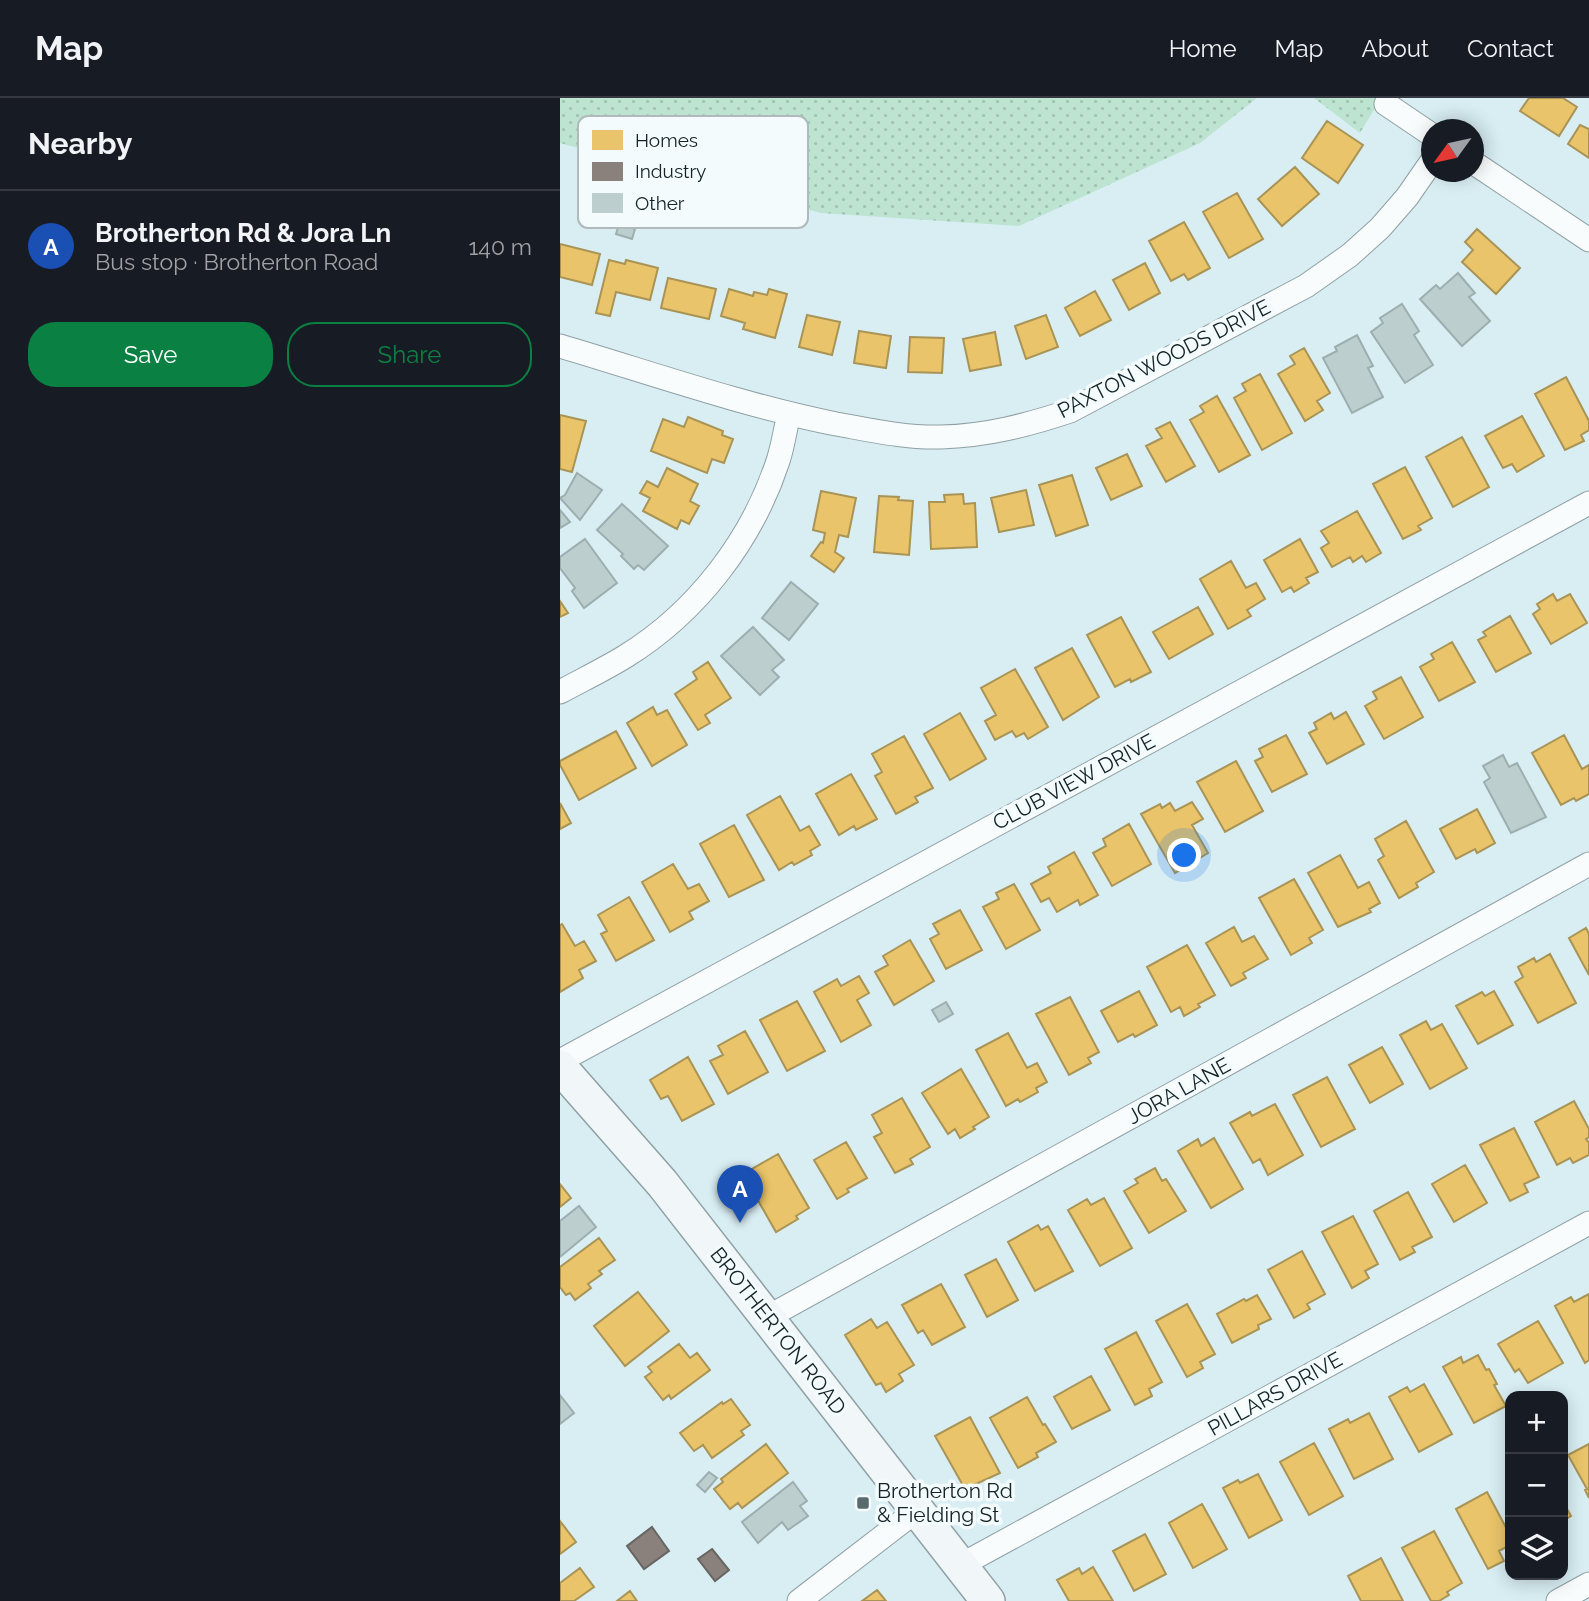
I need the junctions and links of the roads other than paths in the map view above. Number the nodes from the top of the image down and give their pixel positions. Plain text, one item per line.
1 (1385, 104) dead end
2 (1421, 128) edge
3 (1484, 170) edge
4 (1421, 177) edge
5 (1589, 240) edge
6 (560, 346) edge
7 (789, 414) junction
8 (1589, 503) edge
9 (560, 692) edge
10 (1589, 864) edge
11 (560, 1061) edge
12 (560, 1067) edge
13 (1589, 1223) edge
14 (768, 1317) junction
15 (916, 1511) junction
16 (961, 1565) junction
17 (1589, 1584) edge
18 (799, 1601) edge
19 (988, 1601) edge
20 (1558, 1601) edge

1 - 2 street
3 - 5 street
4 - 7 street, PAXTON WOODS DRIVE
6 - 7 street, PAXTON WOODS DRIVE
7 - 9 street
8 - 11 street, CLUB VIEW DRIVE
10 - 14 street, JORA LANE
12 - 14 street, BROTHERTON ROAD
13 - 16 street, PILLARS DRIVE
14 - 15 street, BROTHERTON ROAD
15 - 16 street, BROTHERTON ROAD
15 - 18 street
16 - 19 street, BROTHERTON ROAD
17 - 20 street

